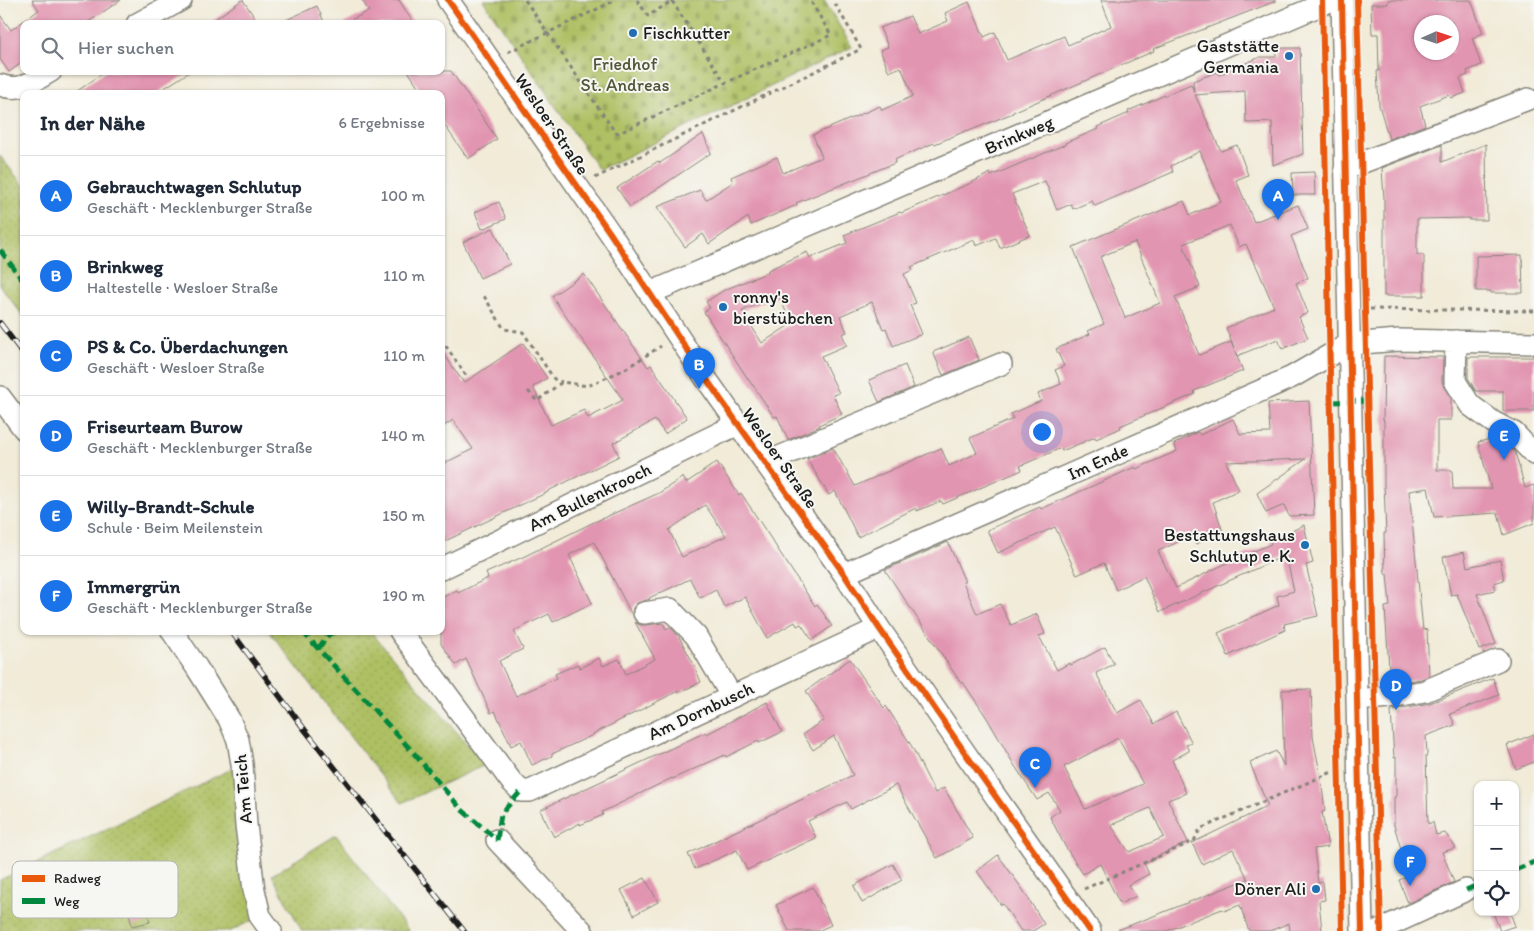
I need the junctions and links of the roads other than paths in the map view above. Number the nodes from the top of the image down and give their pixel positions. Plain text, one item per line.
1 (181, 0) edge
2 (448, 0) edge
3 (1332, 0) edge
4 (1342, 0) edge
5 (144, 20) edge
6 (44, 75) edge
7 (0, 85) edge
8 (1528, 99) dead end
9 (1345, 169) junction
10 (650, 293) junction
11 (1456, 341) junction
12 (1534, 342) edge
13 (1349, 344) junction
14 (1001, 364) dead end
15 (0, 397) edge
16 (20, 424) edge
17 (738, 424) junction
18 (1534, 454) edge
19 (765, 463) junction
20 (445, 567) edge
21 (844, 574) junction
22 (644, 613) dead end
23 (879, 628) junction
24 (175, 635) edge
25 (403, 635) edge
26 (1498, 660) dead end
27 (732, 697) junction
28 (1357, 700) junction
29 (497, 840) dead end
30 (1466, 890) dead end
31 (271, 931) edge
32 (582, 931) edge
33 (1090, 931) edge
34 (1362, 931) edge
35 (1376, 931) edge

1 - 5 street
2 - 10 street, Wesloer Straße
3 - 10 street, Brinkweg
4 - 9 street
6 - 7 street
8 - 9 street
9 - 13 street
10 - 17 street, Wesloer Straße
11 - 12 street
11 - 13 street
11 - 18 street
13 - 21 street, Im Ende
13 - 28 street
14 - 19 street
15 - 16 street
17 - 19 street, Wesloer Straße
17 - 20 street, Am Bullenkrooch
19 - 21 street, Wesloer Straße
21 - 23 street, Wesloer Straße
22 - 27 street
23 - 27 street, Am Dornbusch
23 - 33 street, Wesloer Straße
24 - 31 street, Am Teich
25 - 27 street, Am Dornbusch
26 - 28 street
28 - 34 street
29 - 32 street
30 - 35 street

